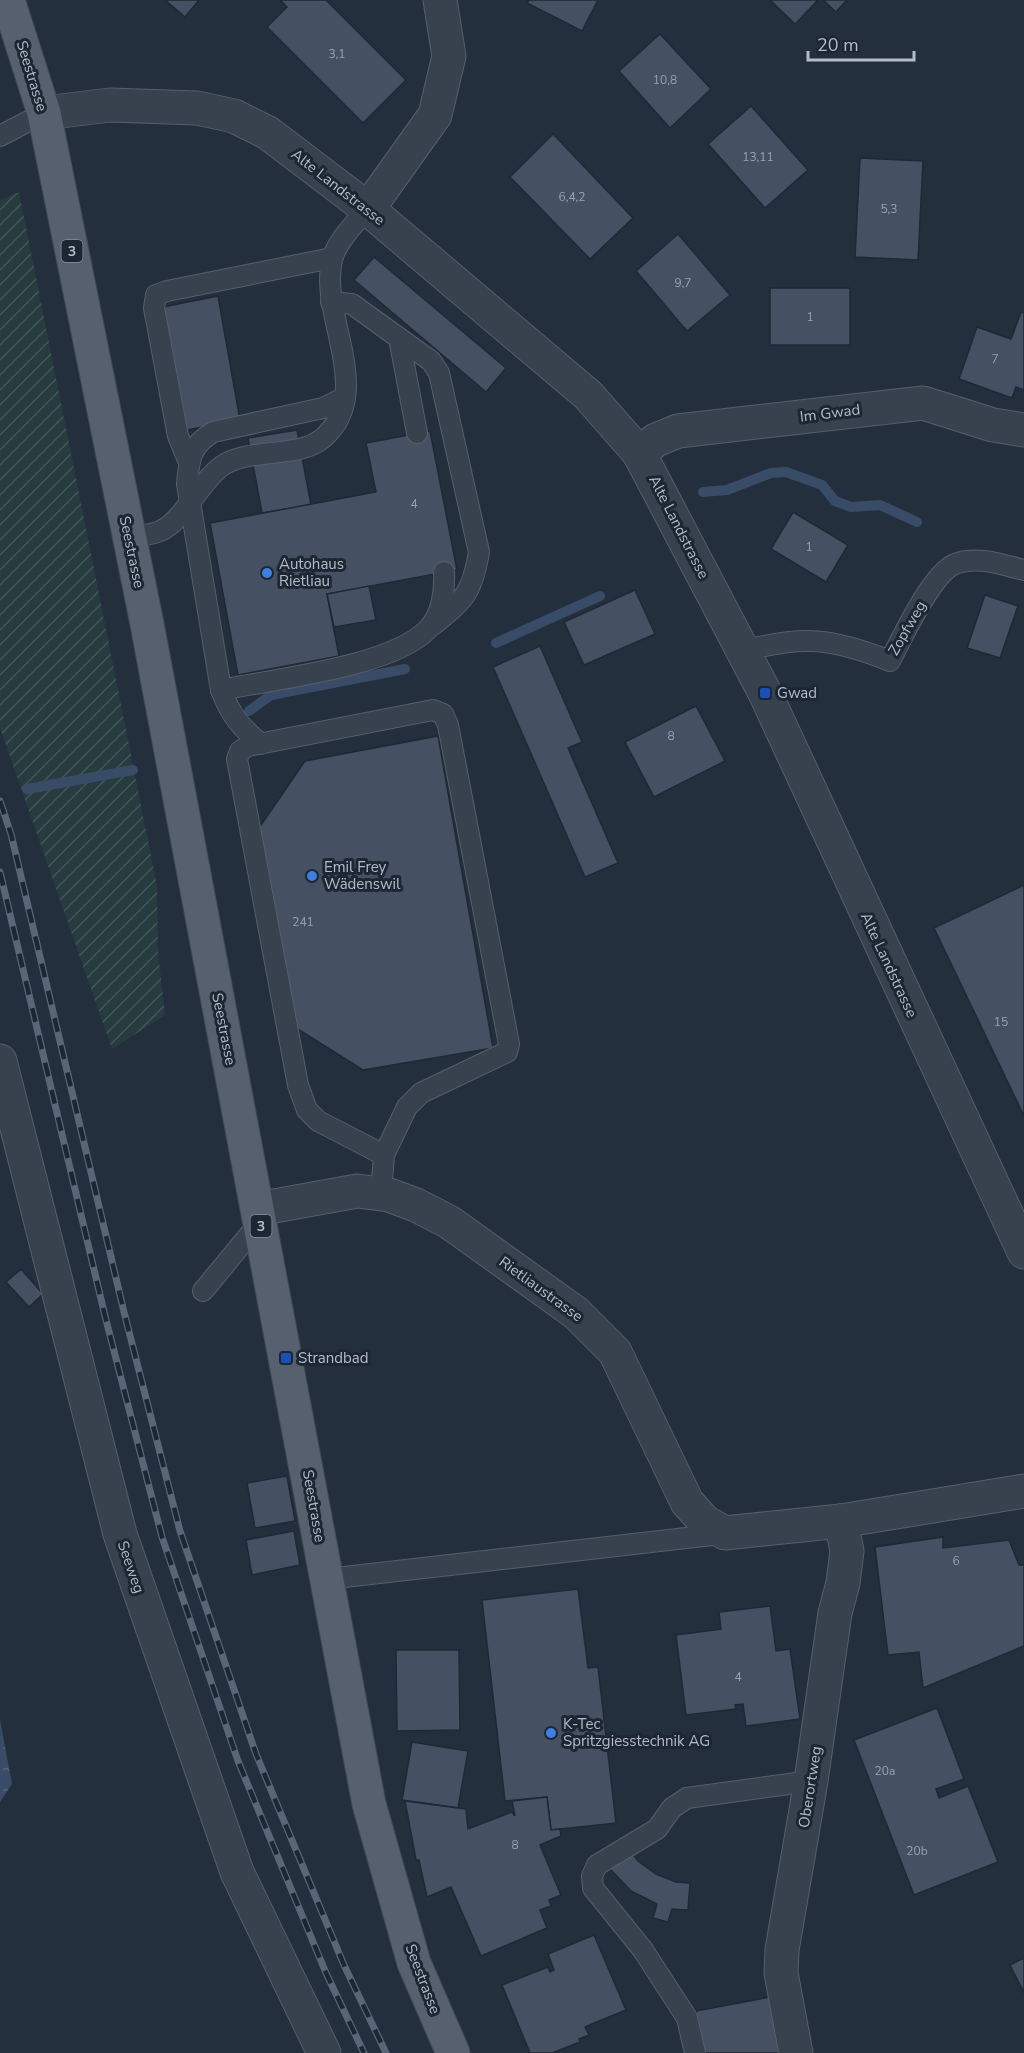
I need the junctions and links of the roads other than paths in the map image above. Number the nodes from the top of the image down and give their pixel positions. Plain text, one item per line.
1 (8, 0) edge
2 (440, 0) edge
3 (44, 113) junction
4 (0, 136) edge
5 (368, 209) junction
6 (332, 258) junction
7 (331, 302) junction
8 (399, 338) junction
9 (345, 397) junction
10 (1024, 430) edge
11 (417, 434) dead end
12 (639, 453) junction
13 (189, 460) junction
14 (190, 503) junction
15 (129, 538) junction
16 (1024, 570) edge
17 (444, 572) dead end
18 (429, 628) junction
19 (743, 651) junction
20 (221, 690) junction
21 (261, 744) junction
22 (0, 1061) edge
23 (384, 1155) junction
24 (381, 1194) junction
25 (259, 1216) junction
26 (1024, 1252) edge
27 (203, 1291) dead end
28 (1024, 1491) edge
29 (841, 1521) junction
30 (725, 1533) junction
31 (327, 1579) junction
32 (811, 1781) junction
33 (324, 2053) edge
34 (453, 2053) edge
35 (695, 2053) edge
36 (796, 2053) edge

1 - 3 main road, Seestrasse / 3
2 - 5 street
3 - 4 lane
3 - 5 street, Alte Landstrasse
3 - 15 main road, Seestrasse / 3
5 - 6 lane
5 - 12 street, Alte Landstrasse
6 - 7 lane
6 - 13 lane
7 - 8 lane
7 - 9 lane
8 - 11 lane
8 - 18 lane
9 - 13 lane
9 - 14 lane
10 - 12 street, Im Gwad
12 - 19 street, Alte Landstrasse
13 - 14 lane
14 - 15 lane
14 - 20 lane
15 - 25 main road, Seestrasse / 3
16 - 19 lane, Zopfweg
17 - 18 lane
18 - 20 lane
19 - 26 street, Alte Landstrasse
20 - 21 lane
21 - 23 lane
21 - 23 lane
22 - 33 street, Seeweg
23 - 24 lane
24 - 25 street, Rietliaustrasse
24 - 30 street, Rietliaustrasse
25 - 27 lane
25 - 31 main road, Seestrasse / 3
28 - 29 street
29 - 30 street
29 - 32 street, Oberortweg
30 - 31 lane
31 - 34 main road, Seestrasse / 3
32 - 35 lane
32 - 36 street, Oberortweg

